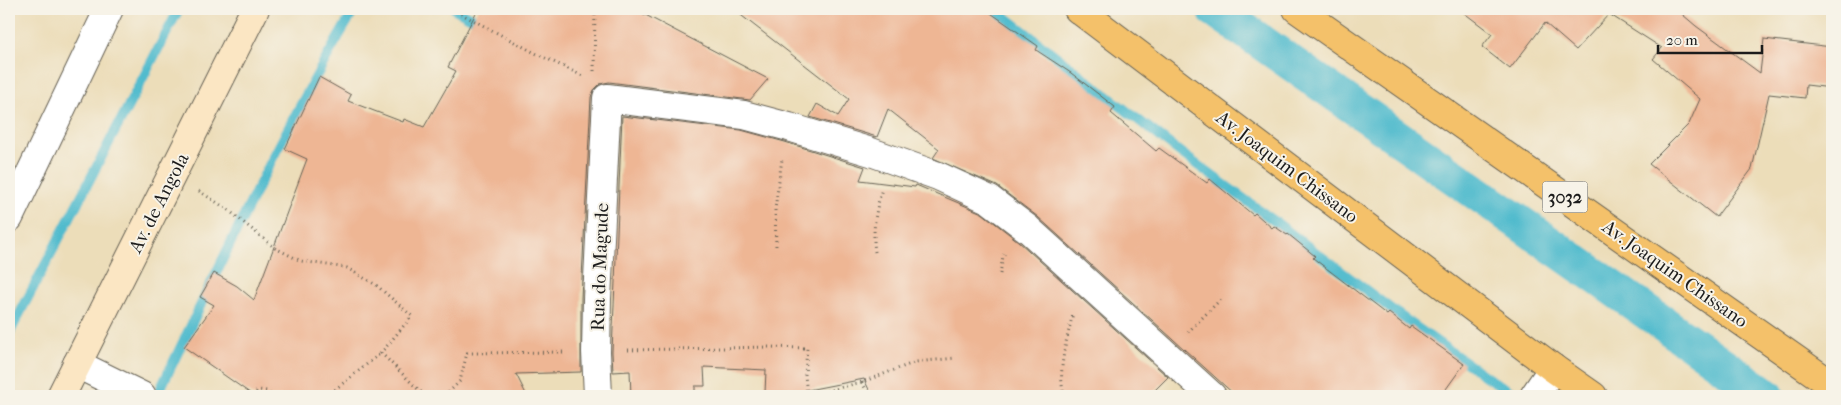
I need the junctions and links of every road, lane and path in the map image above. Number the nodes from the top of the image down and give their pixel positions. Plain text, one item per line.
1 (109, 9) edge
2 (256, 9) edge
3 (452, 9) edge
4 (595, 9) edge
5 (1078, 9) edge
6 (1297, 9) edge
7 (600, 90) junction
8 (789, 127) junction
9 (892, 160) junction
10 (172, 175) junction
11 (9, 218) edge
12 (776, 246) dead end
13 (875, 252) dead end
14 (1085, 280) junction
15 (1222, 298) dead end
16 (596, 351) junction
17 (381, 353) junction
18 (1166, 354) junction
19 (956, 358) dead end
20 (77, 364) junction
21 (1553, 368) junction
22 (862, 382) junction
23 (1832, 384) edge
24 (61, 396) edge
25 (142, 396) edge
26 (253, 396) edge
27 (272, 396) edge
28 (327, 396) edge
29 (425, 396) edge
30 (445, 396) edge
31 (598, 396) edge
32 (807, 396) edge
33 (869, 396) edge
34 (1064, 396) edge
35 (1212, 396) edge
36 (1534, 396) edge
37 (1593, 396) edge

1 - 11 street
2 - 10 main road, Av. de Angola
3 - 7 path
4 - 7 path
5 - 21 main road, Av. Joaquim Chissano
6 - 23 main road, Av. Joaquim Chissano / 3032
7 - 8 street
7 - 16 street, Rua do Magude
8 - 9 street
8 - 12 path
9 - 13 path
9 - 14 street
10 - 17 path
10 - 20 main road, Av. de Angola
14 - 18 street
14 - 34 path
15 - 18 path
16 - 30 path
16 - 31 street, Rua do Magude
16 - 32 path
17 - 28 path
17 - 29 path
18 - 35 street
19 - 22 path
20 - 24 main road, Av. de Angola
20 - 25 street
21 - 36 street
21 - 37 main road, Av. Joaquim Chissano
22 - 32 path
22 - 33 path
26 - 27 path

